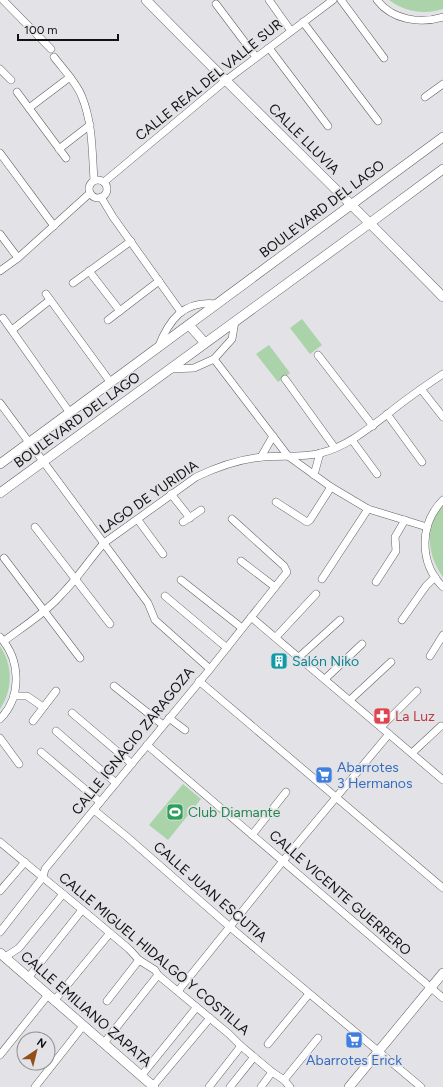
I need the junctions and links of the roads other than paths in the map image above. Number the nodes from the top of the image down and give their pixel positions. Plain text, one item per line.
1 (3, 0) edge
2 (146, 0) edge
3 (269, 0) edge
4 (333, 0) edge
5 (341, 0) edge
6 (377, 0) edge
7 (325, 2) edge
8 (216, 4) dead end
9 (443, 17) edge
10 (303, 22) junction
11 (292, 31) junction
12 (269, 48) junction
13 (51, 49) dead end
14 (54, 57) dead end
15 (256, 57) junction
16 (384, 58) dead end
17 (0, 69) edge
18 (70, 77) junction
19 (11, 80) dead end
20 (225, 81) junction
21 (443, 84) edge
22 (17, 92) dead end
23 (425, 97) dead end
24 (29, 108) junction
25 (378, 121) dead end
26 (90, 125) junction
27 (328, 126) dead end
28 (443, 137) edge
29 (60, 149) junction
30 (0, 153) edge
31 (66, 158) dead end
32 (443, 169) edge
33 (94, 180) junction
34 (104, 182) junction
35 (90, 193) junction
36 (101, 197) junction
37 (351, 205) junction
38 (370, 223) junction
39 (54, 226) junction
40 (0, 234) edge
41 (131, 241) junction
42 (18, 258) junction
43 (89, 271) junction
44 (0, 272) edge
45 (159, 281) junction
46 (73, 283) dead end
47 (443, 297) edge
48 (217, 304) junction
49 (120, 312) junction
50 (181, 312) junction
51 (3, 318) dead end
52 (108, 320) dead end
53 (235, 321) junction
54 (190, 325) junction
55 (12, 330) junction
56 (205, 343) junction
57 (158, 348) junction
58 (318, 355) dead end
59 (214, 359) junction
60 (170, 369) junction
61 (443, 374) edge
62 (285, 379) dead end
63 (111, 383) junction
64 (421, 389) junction
65 (0, 403) edge
66 (70, 413) junction
67 (387, 414) junction
68 (443, 418) edge
69 (373, 426) junction
70 (273, 436) junction
71 (352, 440) junction
72 (29, 442) junction
73 (335, 448) junction
74 (320, 454) junction
75 (288, 456) junction
76 (261, 457) junction
77 (44, 461) junction
78 (422, 462) dead end
79 (0, 464) edge
80 (377, 474) dead end
81 (314, 475) junction
82 (331, 487) junction
83 (0, 493) edge
84 (171, 494) junction
85 (443, 500) edge
86 (276, 502) dead end
87 (368, 509) junction
88 (201, 510) dead end
89 (190, 518) junction
90 (232, 519) dead end
91 (138, 520) junction
92 (405, 520) junction
93 (183, 522) dead end
94 (35, 527) dead end
95 (427, 527) junction
96 (104, 543) junction
97 (163, 554) dead end
98 (4, 558) dead end
99 (241, 561) dead end
100 (435, 578) junction
101 (76, 579) junction
102 (322, 579) dead end
103 (181, 580) dead end
104 (376, 582) dead end
105 (275, 587) junction
106 (443, 587) edge
107 (316, 594) dead end
108 (165, 596) dead end
109 (44, 610) junction
110 (251, 617) junction
111 (340, 620) dead end
112 (402, 620) dead end
113 (110, 624) dead end
114 (242, 628) junction
115 (443, 635) edge
116 (276, 637) junction
117 (2, 639) edge
118 (362, 644) dead end
119 (227, 648) junction
120 (430, 656) dead end
121 (299, 657) junction
122 (80, 658) dead end
123 (391, 662) dead end
124 (210, 669) junction
125 (325, 679) junction
126 (199, 681) junction
127 (114, 686) dead end
128 (56, 691) dead end
129 (418, 691) dead end
130 (14, 696) junction
131 (350, 700) junction
132 (43, 707) junction
133 (72, 713) dead end
134 (169, 718) junction
135 (0, 719) edge
136 (33, 721) dead end
137 (163, 725) junction
138 (381, 726) junction
139 (441, 726) dead end
140 (185, 730) dead end
141 (56, 731) dead end
142 (389, 734) junction
143 (0, 738) edge
144 (147, 745) junction
145 (40, 752) dead end
146 (412, 753) junction
147 (19, 764) dead end
148 (132, 764) junction
149 (443, 780) edge
150 (116, 783) junction
151 (286, 792) dead end
152 (336, 798) junction
153 (100, 802) junction
154 (94, 810) junction
155 (252, 835) junction
156 (0, 842) edge
157 (283, 861) junction
158 (25, 862) junction
159 (43, 877) junction
160 (443, 888) edge
161 (0, 891) edge
162 (63, 894) junction
163 (82, 910) junction
164 (230, 927) junction
165 (0, 932) edge
166 (110, 932) junction
167 (2, 955) edge
168 (139, 960) junction
169 (443, 973) edge
170 (158, 975) junction
171 (28, 978) junction
172 (431, 988) junction
173 (178, 991) junction
174 (309, 994) junction
175 (51, 998) junction
176 (443, 998) edge
177 (107, 1002) dead end
178 (196, 1008) junction
179 (210, 1018) junction
180 (84, 1026) junction
181 (318, 1038) dead end
182 (104, 1043) junction
183 (268, 1044) dead end
184 (241, 1046) junction
185 (378, 1051) junction
186 (0, 1055) edge
187 (254, 1057) junction
188 (272, 1072) junction
189 (141, 1076) junction
190 (284, 1080) junction
191 (35, 1087) edge
192 (153, 1087) edge
193 (208, 1087) edge
194 (230, 1087) edge
195 (261, 1087) edge
196 (290, 1087) edge
197 (349, 1087) edge
198 (421, 1087) edge

1 - 13 street
2 - 20 street, CALLE LLUVIA
3 - 11 street
4 - 7 street, CALLE REAL DEL VALLE SUR
5 - 16 street
6 - 9 street
7 - 10 street, CALLE REAL DEL VALLE SUR
8 - 15 street
10 - 11 street, CALLE REAL DEL VALLE SUR
10 - 25 street
11 - 12 street, CALLE REAL DEL VALLE SUR
12 - 15 street, CALLE REAL DEL VALLE SUR
12 - 27 street
14 - 18 street
15 - 20 street, CALLE REAL DEL VALLE SUR
17 - 19 street
18 - 24 street
18 - 26 street
20 - 34 street, CALLE REAL DEL VALLE SUR
20 - 37 street, CALLE LLUVIA
21 - 23 street
22 - 24 street
24 - 29 street
26 - 29 street
26 - 33 street
28 - 37 street, BOULEVARD DEL LAGO
29 - 31 street
30 - 39 street
32 - 38 street, BOULEVARD DEL LAGO
33 - 34 street
33 - 35 street
34 - 36 street
35 - 36 street
35 - 39 street
36 - 41 street
37 - 38 street, CALLE LLUVIA
37 - 48 street, BOULEVARD DEL LAGO
38 - 47 street, CALLE LLUVIA
38 - 53 street, BOULEVARD DEL LAGO
39 - 42 street
40 - 42 street
41 - 43 street
41 - 45 street
42 - 44 street
43 - 46 street
43 - 49 street
45 - 49 street
45 - 50 street
48 - 50 street, BOULEVARD DEL LAGO
48 - 54 street, BOULEVARD DEL LAGO
49 - 52 street
50 - 57 street, BOULEVARD DEL LAGO
51 - 55 street
53 - 56 street, BOULEVARD DEL LAGO
53 - 59 street
54 - 56 street
54 - 57 street, BOULEVARD DEL LAGO
55 - 63 street
55 - 66 street
56 - 60 street, BOULEVARD DEL LAGO
57 - 63 street, BOULEVARD DEL LAGO
58 - 69 street
59 - 60 street
59 - 70 street
60 - 77 street, BOULEVARD DEL LAGO
61 - 64 street, LAGO DE YURIDIA
62 - 73 street
63 - 66 street, BOULEVARD DEL LAGO
64 - 67 street, LAGO DE YURIDIA
64 - 68 street
65 - 72 street
66 - 72 street, BOULEVARD DEL LAGO
67 - 69 street, LAGO DE YURIDIA
67 - 78 street
69 - 71 street, LAGO DE YURIDIA
70 - 75 street
70 - 76 street
71 - 73 street, LAGO DE YURIDIA
71 - 80 street
72 - 77 street
72 - 79 street, BOULEVARD DEL LAGO
73 - 74 street, LAGO DE YURIDIA
74 - 75 street, LAGO DE YURIDIA
74 - 81 street
75 - 76 street, LAGO DE YURIDIA
75 - 81 street
76 - 84 street, LAGO DE YURIDIA
77 - 83 street, BOULEVARD DEL LAGO
77 - 96 street
81 - 82 street
82 - 86 street
82 - 87 street
84 - 89 street
84 - 91 street, LAGO DE YURIDIA
85 - 95 street
87 - 92 street
87 - 102 street
88 - 89 street
89 - 93 street
90 - 105 street, CALLE IGNACIO ZARAGOZA
91 - 96 street, LAGO DE YURIDIA
91 - 97 street
92 - 95 street
92 - 104 street
94 - 101 street
95 - 100 street
96 - 101 street, LAGO DE YURIDIA
96 - 124 street
98 - 109 street
99 - 105 street
100 - 106 street
100 - 112 street
101 - 109 street, LAGO DE YURIDIA
101 - 113 street
103 - 114 street
105 - 110 street, CALLE IGNACIO ZARAGOZA
107 - 116 street
108 - 119 street
109 - 117 street, LAGO DE YURIDIA
109 - 122 street
110 - 114 street, CALLE IGNACIO ZARAGOZA
110 - 116 street
111 - 121 street
114 - 119 street, CALLE IGNACIO ZARAGOZA
115 - 120 street
116 - 121 street
117 - 130 street
118 - 125 street
119 - 124 street, CALLE IGNACIO ZARAGOZA
121 - 125 street
123 - 131 street
124 - 126 street, CALLE IGNACIO ZARAGOZA
125 - 131 street
126 - 134 street, CALLE IGNACIO ZARAGOZA
126 - 152 street
127 - 137 street
128 - 132 street
129 - 138 street
130 - 132 street
130 - 135 street
131 - 138 street
132 - 136 street
133 - 148 street
134 - 137 street, CALLE IGNACIO ZARAGOZA
134 - 140 street
137 - 144 street, CALLE IGNACIO ZARAGOZA
138 - 142 street
139 - 146 street
141 - 150 street
142 - 146 street
142 - 152 street
143 - 147 street
144 - 148 street, CALLE IGNACIO ZARAGOZA
144 - 155 street, CALLE VICENTE GUERRERO
145 - 153 street
146 - 149 street
148 - 150 street, CALLE IGNACIO ZARAGOZA
150 - 153 street, CALLE IGNACIO ZARAGOZA
151 - 155 street
152 - 157 street
152 - 160 street
153 - 154 street, CALLE IGNACIO ZARAGOZA
154 - 159 street, CALLE IGNACIO ZARAGOZA
154 - 164 street, CALLE JUAN ESCUTIA
155 - 157 street, CALLE VICENTE GUERRERO
156 - 158 street, CALLE MIGUEL HIDALGO Y COSTILLA
157 - 164 street
157 - 172 street, CALLE VICENTE GUERRERO
158 - 159 street, CALLE MIGUEL HIDALGO Y COSTILLA
158 - 161 street
159 - 162 street, CALLE MIGUEL HIDALGO Y COSTILLA
159 - 165 street, CALLE IGNACIO ZARAGOZA
162 - 163 street, CALLE MIGUEL HIDALGO Y COSTILLA
162 - 167 street
163 - 166 street, CALLE MIGUEL HIDALGO Y COSTILLA
163 - 171 street
164 - 173 street
164 - 174 street, CALLE JUAN ESCUTIA
166 - 168 street, CALLE MIGUEL HIDALGO Y COSTILLA
166 - 175 street
167 - 171 street, CALLE EMILIANO ZAPATA
168 - 170 street, CALLE MIGUEL HIDALGO Y COSTILLA
168 - 177 street
169 - 172 street
170 - 173 street, CALLE MIGUEL HIDALGO Y COSTILLA
170 - 182 street
171 - 175 street, CALLE EMILIANO ZAPATA
172 - 176 street, CALLE VICENTE GUERRERO
172 - 185 street
173 - 178 street, CALLE MIGUEL HIDALGO Y COSTILLA
174 - 183 street
174 - 185 street, CALLE JUAN ESCUTIA
175 - 180 street, CALLE EMILIANO ZAPATA
175 - 186 street
178 - 179 street, CALLE MIGUEL HIDALGO Y COSTILLA
178 - 189 street
179 - 184 street, CALLE MIGUEL HIDALGO Y COSTILLA
179 - 192 street
180 - 182 street, CALLE EMILIANO ZAPATA
180 - 191 street
181 - 190 street
182 - 189 street, CALLE EMILIANO ZAPATA
184 - 187 street, CALLE MIGUEL HIDALGO Y COSTILLA
184 - 193 street
185 - 197 street
185 - 198 street, CALLE JUAN ESCUTIA
187 - 188 street, CALLE MIGUEL HIDALGO Y COSTILLA
187 - 194 street
188 - 190 street, CALLE MIGUEL HIDALGO Y COSTILLA
188 - 195 street
189 - 192 street, CALLE EMILIANO ZAPATA
190 - 196 street, CALLE MIGUEL HIDALGO Y COSTILLA

